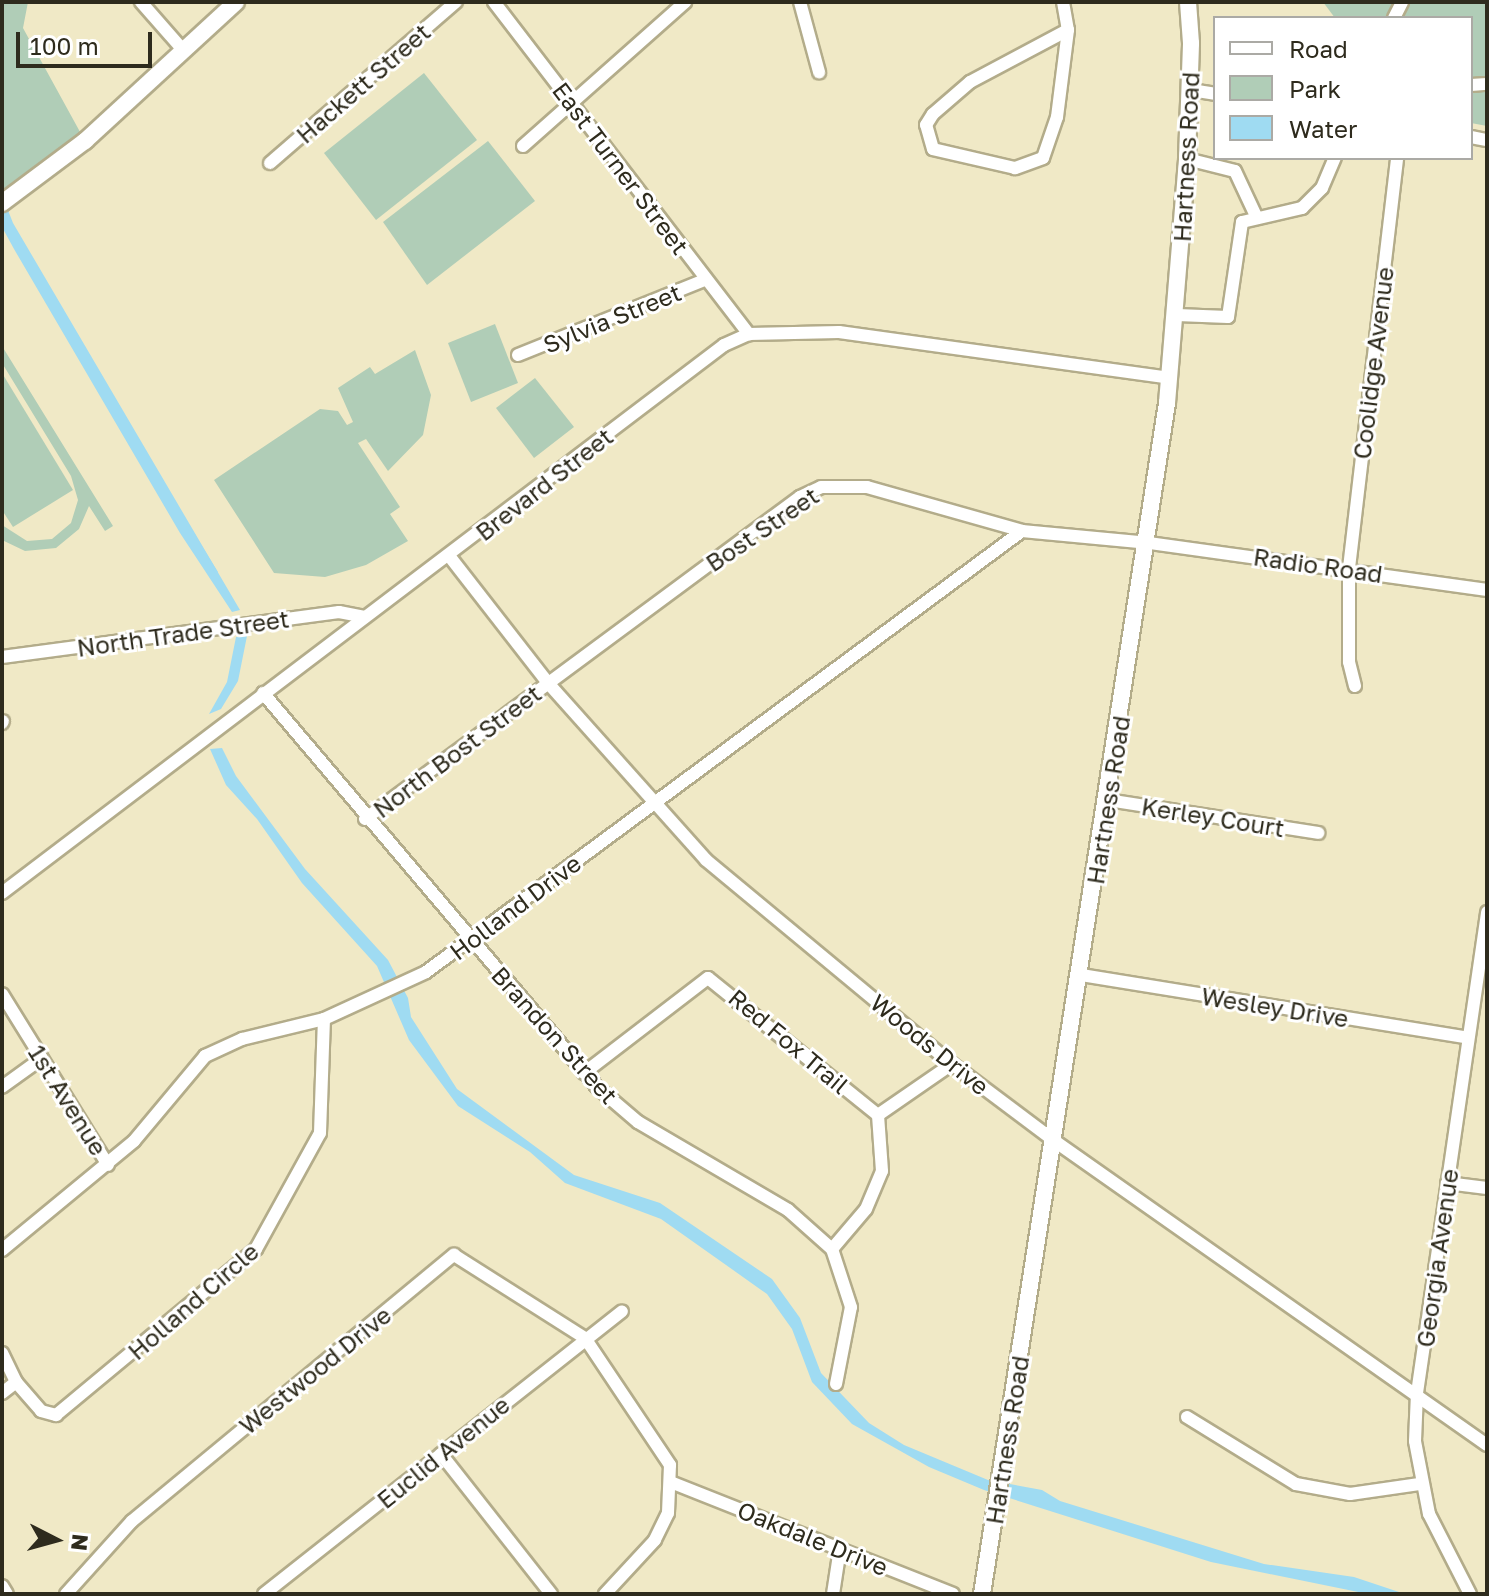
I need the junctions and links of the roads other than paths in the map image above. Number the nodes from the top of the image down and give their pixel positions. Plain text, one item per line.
1 (141, 2) edge
2 (236, 2) edge
3 (456, 2) edge
4 (494, 2) edge
5 (685, 2) edge
6 (800, 2) edge
7 (1063, 2) edge
8 (1188, 2) edge
9 (1068, 30) junction
10 (183, 50) junction
11 (819, 72) dead end
12 (1191, 90) junction
13 (1213, 94) edge
14 (574, 104) junction
15 (523, 146) dead end
16 (1187, 159) junction
17 (1334, 160) edge
18 (1397, 160) edge
19 (270, 163) dead end
20 (2, 203) edge
21 (1256, 216) junction
22 (705, 280) junction
23 (1177, 315) junction
24 (749, 334) junction
25 (518, 355) dead end
26 (1170, 378) junction
27 (1022, 531) junction
28 (1149, 543) junction
29 (450, 557) junction
30 (1349, 568) junction
31 (1487, 590) edge
32 (365, 617) junction
33 (2, 657) edge
34 (548, 683) junction
35 (1355, 686) dead end
36 (263, 693) junction
37 (1108, 800) junction
38 (653, 803) junction
39 (365, 819) junction
40 (1318, 833) dead end
41 (2, 893) edge
42 (1487, 912) edge
43 (472, 942) junction
44 (1081, 975) junction
45 (2, 994) edge
46 (324, 1019) junction
47 (1468, 1038) junction
48 (42, 1058) junction
49 (952, 1064) junction
50 (584, 1073) junction
51 (2, 1087) edge
52 (878, 1115) junction
53 (1056, 1142) junction
54 (108, 1165) junction
55 (1447, 1183) junction
56 (1487, 1188) edge
57 (832, 1249) junction
58 (2, 1250) edge
59 (622, 1311) dead end
60 (585, 1338) junction
61 (2, 1353) edge
62 (16, 1382) junction
63 (836, 1384) dead end
64 (2, 1393) edge
65 (1417, 1393) junction
66 (1187, 1417) dead end
67 (1487, 1445) edge
68 (441, 1454) junction
69 (673, 1483) junction
70 (1419, 1484) junction
71 (840, 1548) junction
72 (2, 1586) edge
73 (1467, 1589) edge
74 (7, 1594) edge
75 (66, 1594) edge
76 (264, 1594) edge
77 (551, 1594) edge
78 (605, 1594) edge
79 (833, 1594) edge
80 (953, 1594) edge
81 (982, 1594) edge

1 - 10 street
2 - 10 main road
3 - 19 street, Hackett Street
4 - 14 street, East Turner Street
5 - 14 street
6 - 11 street
7 - 9 street
8 - 12 main road, Hartness Road
9 - 9 street
10 - 20 main road
12 - 13 street
12 - 16 main road, Hartness Road
14 - 15 street
14 - 22 street, East Turner Street
16 - 21 street
16 - 23 main road, Hartness Road
17 - 21 street
18 - 30 street, Coolidge Avenue
21 - 23 street
22 - 24 street, East Turner Street
22 - 25 street, Sylvia Street
23 - 26 main road, Hartness Road
24 - 26 street, Brevard Street
24 - 29 street, Brevard Street
26 - 28 main road, Hartness Road
27 - 28 street, Bost Street
27 - 34 street, Bost Street
27 - 38 street, Holland Drive
28 - 30 street, Radio Road
28 - 37 main road, Hartness Road
29 - 32 street, Brevard Street
29 - 34 street, Woods Drive
30 - 31 street, Radio Road
30 - 35 street, Coolidge Avenue
32 - 33 street, North Trade Street
32 - 36 street, Brevard Street
34 - 38 street, Woods Drive
34 - 39 street, North Bost Street
36 - 39 street, Brandon Street
36 - 41 street, Brevard Street
37 - 40 street, Kerley Court
37 - 44 main road, Hartness Road
38 - 43 street, Holland Drive
38 - 49 street, Woods Drive
39 - 43 street, Brandon Street
42 - 47 street, Georgia Avenue
43 - 46 street, Holland Drive
43 - 50 street, Brandon Street
44 - 47 street, Wesley Drive
44 - 53 main road, Hartness Road
45 - 48 street, 1st Avenue
46 - 54 street, Holland Drive
46 - 62 street, Holland Circle
47 - 55 street, Georgia Avenue
48 - 51 street
48 - 54 street, 1st Avenue
49 - 52 street
49 - 53 street, Woods Drive
50 - 52 street, Red Fox Trail
50 - 57 street, Brandon Street
52 - 57 street
53 - 65 street, Woods Drive
53 - 81 main road, Hartness Road
54 - 58 street, Holland Drive
55 - 56 street
55 - 65 street, Georgia Avenue
57 - 63 street
59 - 60 street, Euclid Avenue
60 - 68 street, Euclid Avenue
60 - 69 street
60 - 75 street, Westwood Drive
61 - 62 street
62 - 64 street
65 - 67 street, Woods Drive
65 - 70 street, Georgia Avenue
66 - 70 street
68 - 76 street, Euclid Avenue
68 - 77 street
69 - 71 street, Oakdale Drive
69 - 78 street
70 - 73 street, Georgia Avenue
71 - 79 street
71 - 80 street, Oakdale Drive
72 - 74 street

